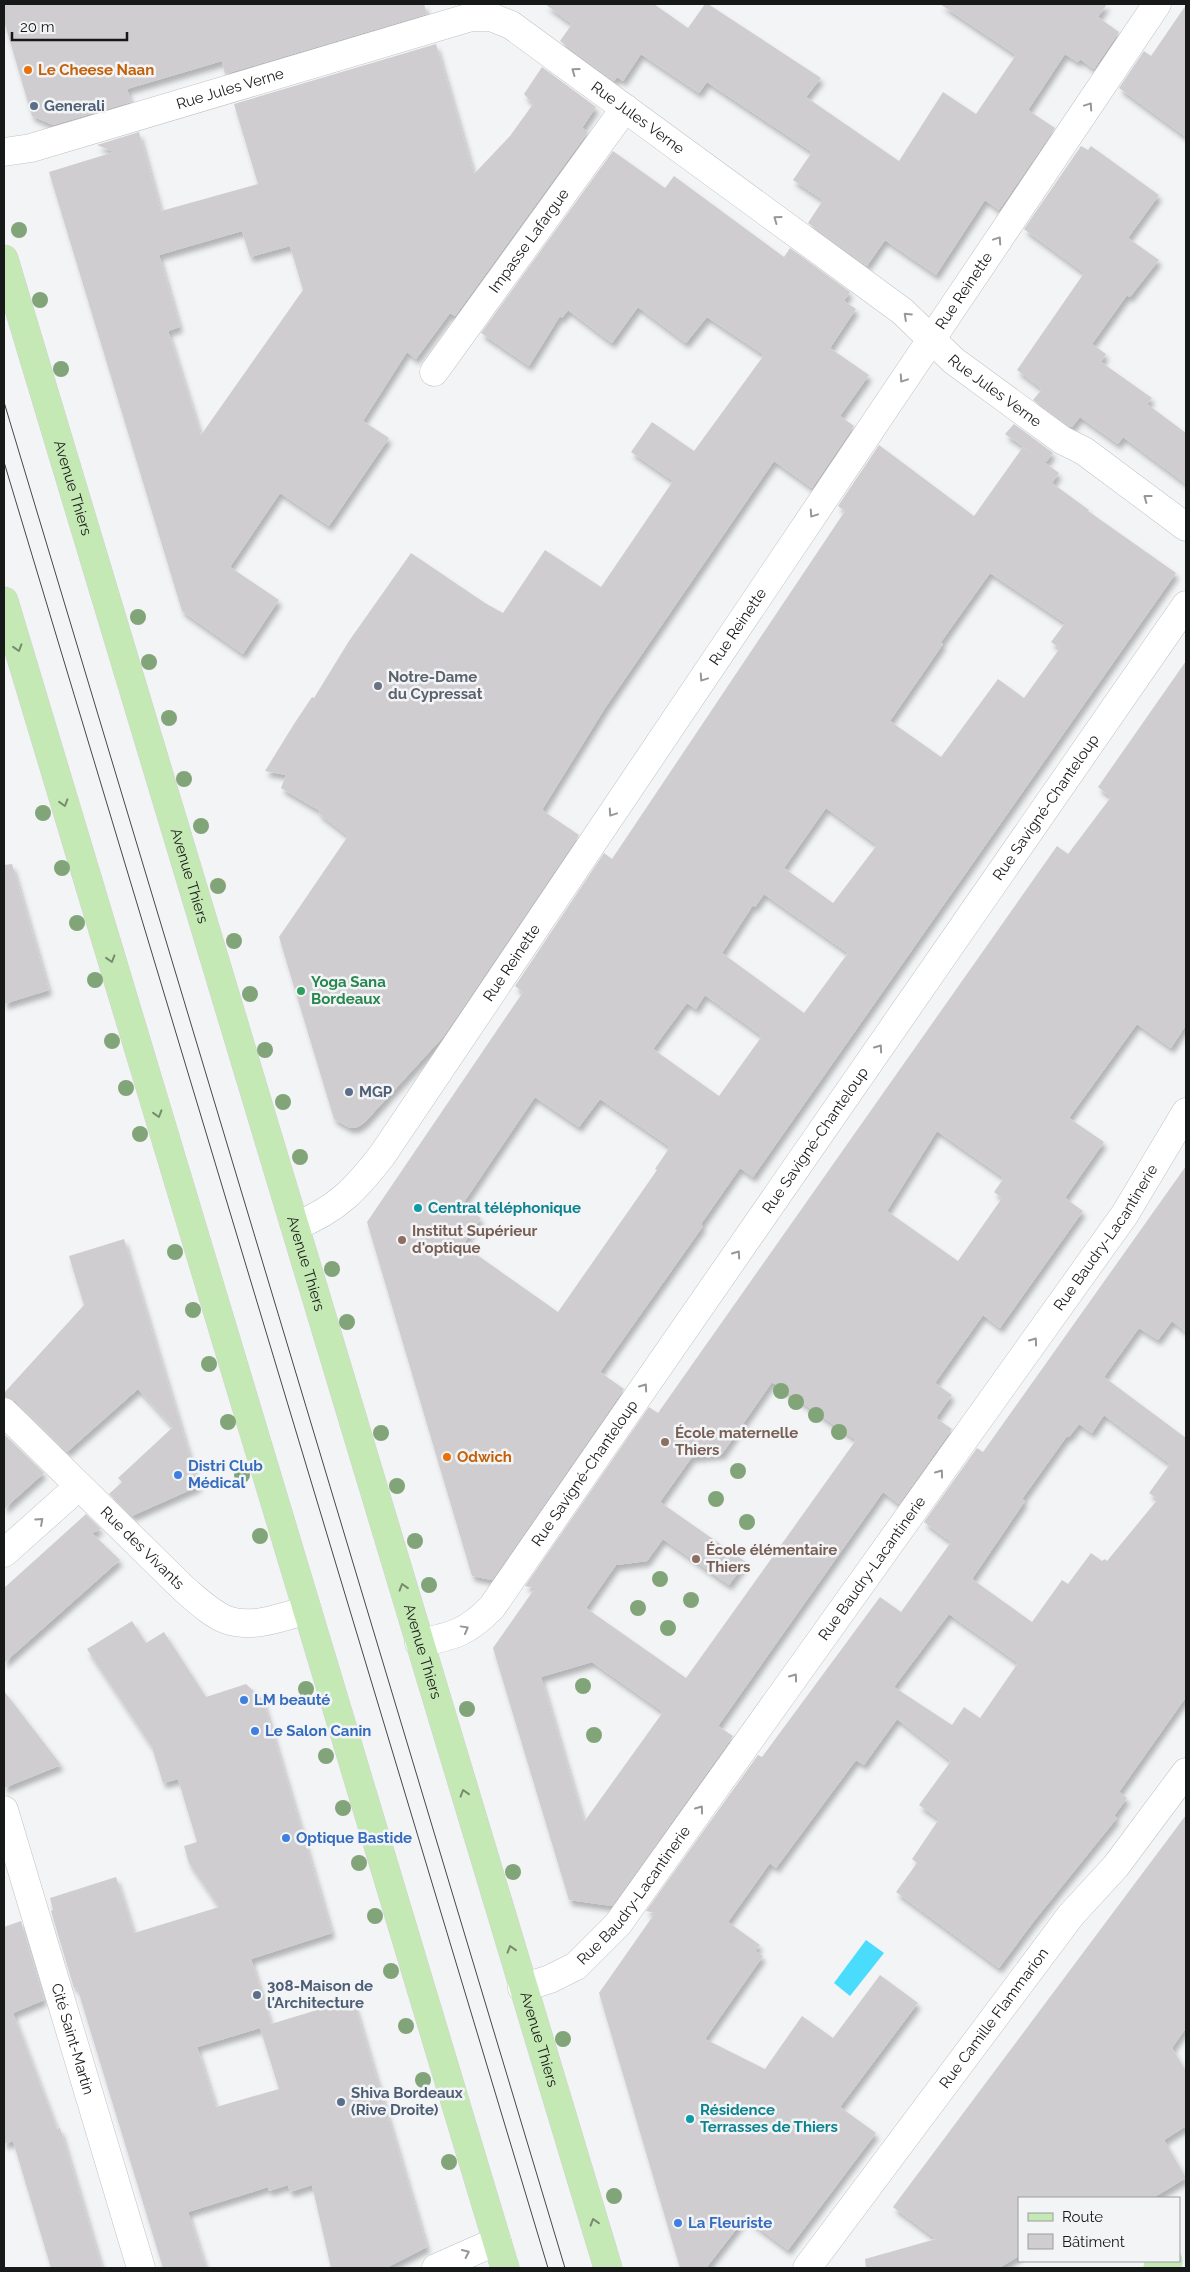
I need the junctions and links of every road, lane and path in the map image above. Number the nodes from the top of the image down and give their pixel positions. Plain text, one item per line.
1 (1157, 4) edge
2 (625, 108) junction
3 (4, 152) edge
4 (4, 259) edge
5 (931, 338) junction
6 (434, 372) dead end
7 (1186, 527) edge
8 (4, 601) edge
9 (1186, 605) edge
10 (1186, 1112) edge
11 (295, 1226) junction
12 (4, 1412) edge
13 (78, 1487) junction
14 (4, 1554) edge
15 (307, 1610) junction
16 (419, 1643) junction
17 (1186, 1772) edge
18 (4, 1810) edge
19 (522, 1988) junction
20 (497, 2241) junction
21 (141, 2268) edge
22 (436, 2268) edge
23 (505, 2268) edge
24 (608, 2268) edge
25 (806, 2268) edge

5 -> 1 street, Rue Reinette
2 -> 3 street, Rue Jules Verne
5 -> 2 street, Rue Jules Verne
2 - 6 street, Impasse Lafargue
4 - 11 main road, Avenue Thiers
7 -> 5 street, Rue Jules Verne
5 -> 11 street, Rue Reinette
8 -> 15 main road
16 -> 9 street, Rue Savigné-Chanteloup
19 -> 10 street, Rue Baudry-Lacantinerie
16 -> 11 main road, Avenue Thiers
12 - 13 street, Rue des Vivants
14 -> 13 street
13 - 15 street, Rue des Vivants
15 - 20 main road
19 -> 16 main road, Avenue Thiers
17 - 25 street, Rue Camille Flammarion
18 - 21 street, Cité Saint-Martin
24 -> 19 main road, Avenue Thiers
22 -> 20 street
20 - 23 main road

